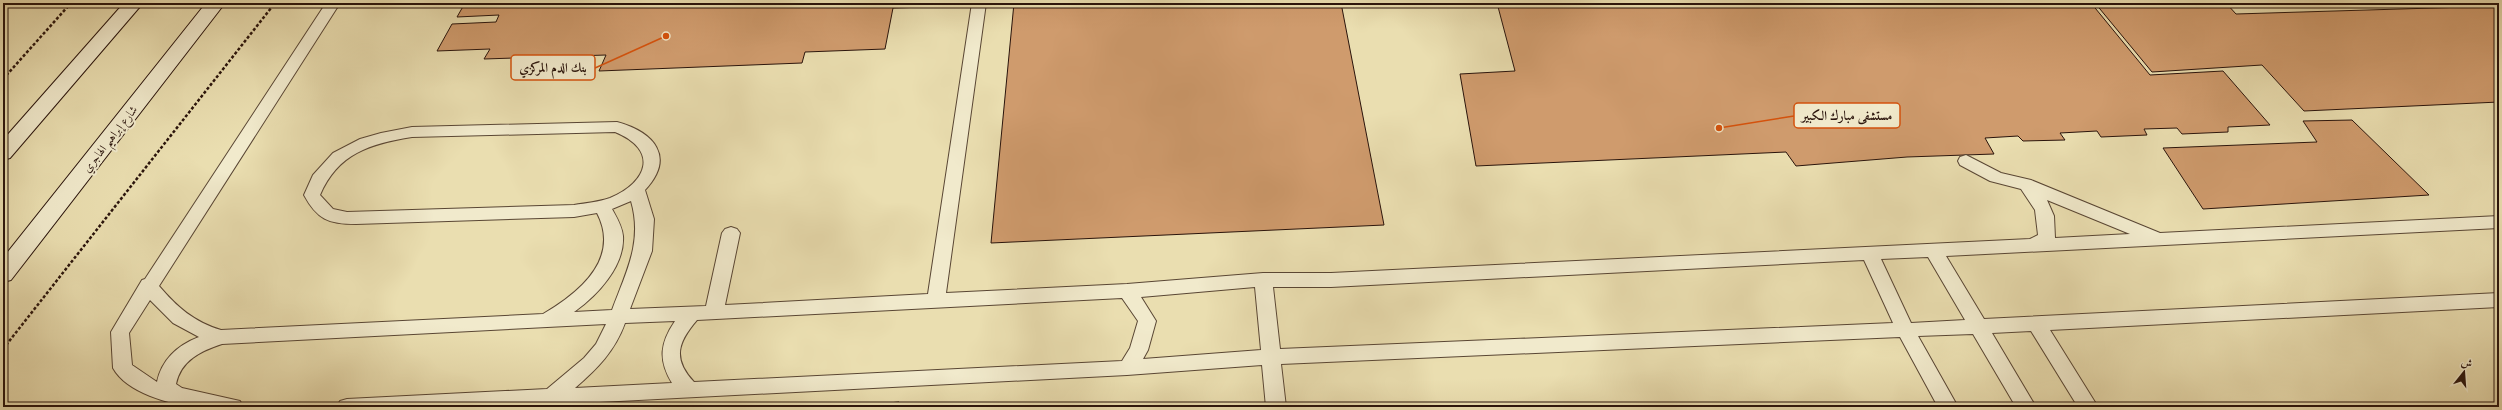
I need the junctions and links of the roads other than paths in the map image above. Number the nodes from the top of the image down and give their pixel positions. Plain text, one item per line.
1 (134, 3) edge
2 (216, 3) edge
3 (333, 3) edge
4 (979, 3) edge
5 (3, 153) edge
6 (1966, 161) dead end
7 (2025, 184) junction
8 (636, 189) junction
9 (602, 206) junction
10 (2499, 222) edge
11 (731, 233) dead end
12 (2165, 238) junction
13 (2031, 246) junction
14 (1934, 250) junction
15 (1870, 254) junction
16 (3, 274) edge
17 (1263, 280) junction
18 (148, 285) junction
19 (1127, 291) junction
20 (2499, 300) edge
21 (936, 301) junction
22 (714, 312) junction
23 (691, 314) junction
24 (618, 317) junction
25 (545, 321) junction
26 (2036, 323) junction
27 (1978, 326) junction
28 (1905, 330) junction
29 (222, 337) junction
30 (1271, 357) junction
31 (1127, 368) junction
32 (689, 389) junction
33 (176, 395) junction
34 (551, 397) junction
35 (233, 407) edge
36 (346, 407) edge
37 (1276, 407) edge
38 (1948, 407) edge
39 (2026, 407) edge
40 (2088, 407) edge

1 - 5 main road
2 - 16 main road, شارع إبراهيم الهاجري
3 - 18 lane
4 - 21 lane
6 - 7 lane
7 - 12 lane
7 - 13 lane
8 - 9 lane
8 - 9 lane
8 - 24 lane
9 - 25 lane
10 - 12 lane
11 - 22 lane
12 - 13 lane
13 - 14 lane
14 - 15 lane
14 - 27 lane
15 - 17 lane
15 - 28 lane
17 - 19 lane
17 - 30 lane
18 - 29 lane
18 - 33 lane
19 - 21 lane
19 - 31 lane
20 - 26 lane
21 - 22 lane
22 - 23 lane
23 - 24 lane
23 - 32 lane
24 - 25 lane
24 - 34 lane
25 - 29 lane
26 - 27 lane
26 - 40 lane
27 - 28 lane
27 - 39 lane
28 - 30 lane
28 - 38 lane
29 - 33 lane
30 - 31 lane
30 - 37 lane
31 - 32 lane
32 - 34 lane
33 - 35 lane
34 - 36 lane

